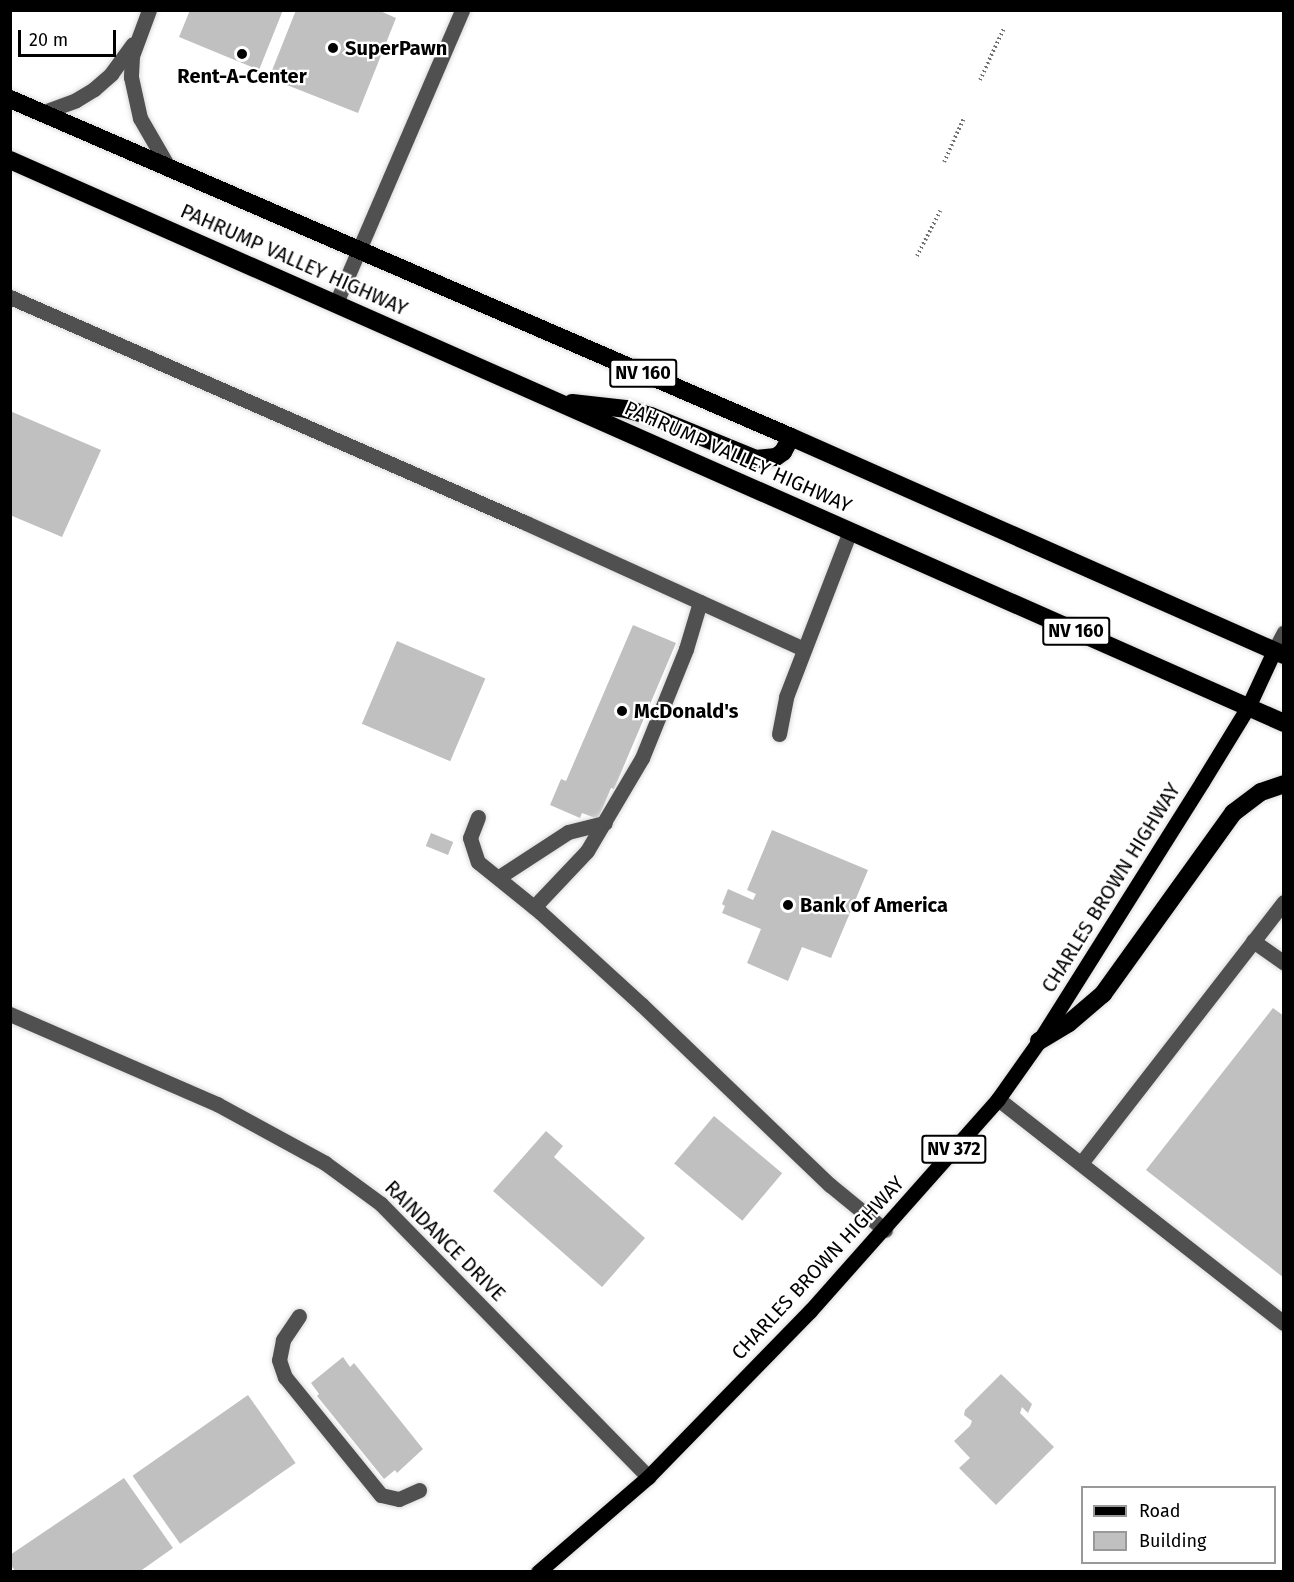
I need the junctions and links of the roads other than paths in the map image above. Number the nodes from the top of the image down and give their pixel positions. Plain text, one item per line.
1 (149, 10) edge
2 (462, 10) edge
3 (138, 36) junction
4 (10, 99) edge
5 (41, 113) junction
6 (10, 160) edge
7 (169, 168) junction
8 (359, 250) junction
9 (10, 297) edge
10 (336, 303) junction
11 (561, 403) junction
12 (791, 437) junction
13 (850, 531) junction
14 (700, 602) junction
15 (1284, 632) edge
16 (804, 649) junction
17 (1279, 653) edge
18 (1248, 707) junction
19 (1284, 723) edge
20 (779, 734) dead end
21 (1284, 784) edge
22 (478, 817) dead end
23 (605, 823) junction
24 (499, 877) junction
25 (1284, 902) edge
26 (534, 907) junction
27 (1253, 941) junction
28 (1284, 963) edge
29 (10, 1014) edge
30 (1039, 1041) junction
31 (998, 1099) junction
32 (1082, 1162) junction
33 (885, 1230) junction
34 (299, 1316) dead end
35 (1284, 1323) edge
36 (648, 1477) junction
37 (419, 1490) dead end
38 (538, 1572) edge

1 - 3 street
2 - 8 street
3 - 5 street
3 - 7 street
4 - 5 highway, PAHRUMP VALLEY HIGHWAY / NV 160
5 - 7 highway, PAHRUMP VALLEY HIGHWAY / NV 160
6 - 10 highway, PAHRUMP VALLEY HIGHWAY / NV 160
7 - 8 highway, PAHRUMP VALLEY HIGHWAY / NV 160
8 - 10 street
8 - 12 highway, PAHRUMP VALLEY HIGHWAY / NV 160
9 - 14 street
10 - 11 highway, PAHRUMP VALLEY HIGHWAY / NV 160
11 - 12 highway
11 - 13 highway, PAHRUMP VALLEY HIGHWAY / NV 160
12 - 17 highway, PAHRUMP VALLEY HIGHWAY / NV 160
13 - 16 street
13 - 18 highway, PAHRUMP VALLEY HIGHWAY / NV 160
14 - 16 street
14 - 23 street
15 - 17 street
16 - 20 street
17 - 18 main road, CHARLES BROWN HIGHWAY / NV 372
18 - 19 highway, PAHRUMP VALLEY HIGHWAY / NV 160
18 - 30 main road, CHARLES BROWN HIGHWAY / NV 372
21 - 30 highway
22 - 24 street
23 - 24 street
23 - 26 street
24 - 26 street
25 - 27 street
26 - 33 street
27 - 28 street
27 - 32 street
29 - 36 street, RAINDANCE DRIVE
30 - 31 main road, CHARLES BROWN HIGHWAY / NV 372
31 - 32 street
31 - 33 main road, CHARLES BROWN HIGHWAY / NV 372
32 - 35 street
33 - 36 main road, CHARLES BROWN HIGHWAY / NV 372
34 - 37 street
36 - 38 main road, CHARLES BROWN HIGHWAY / NV 372

